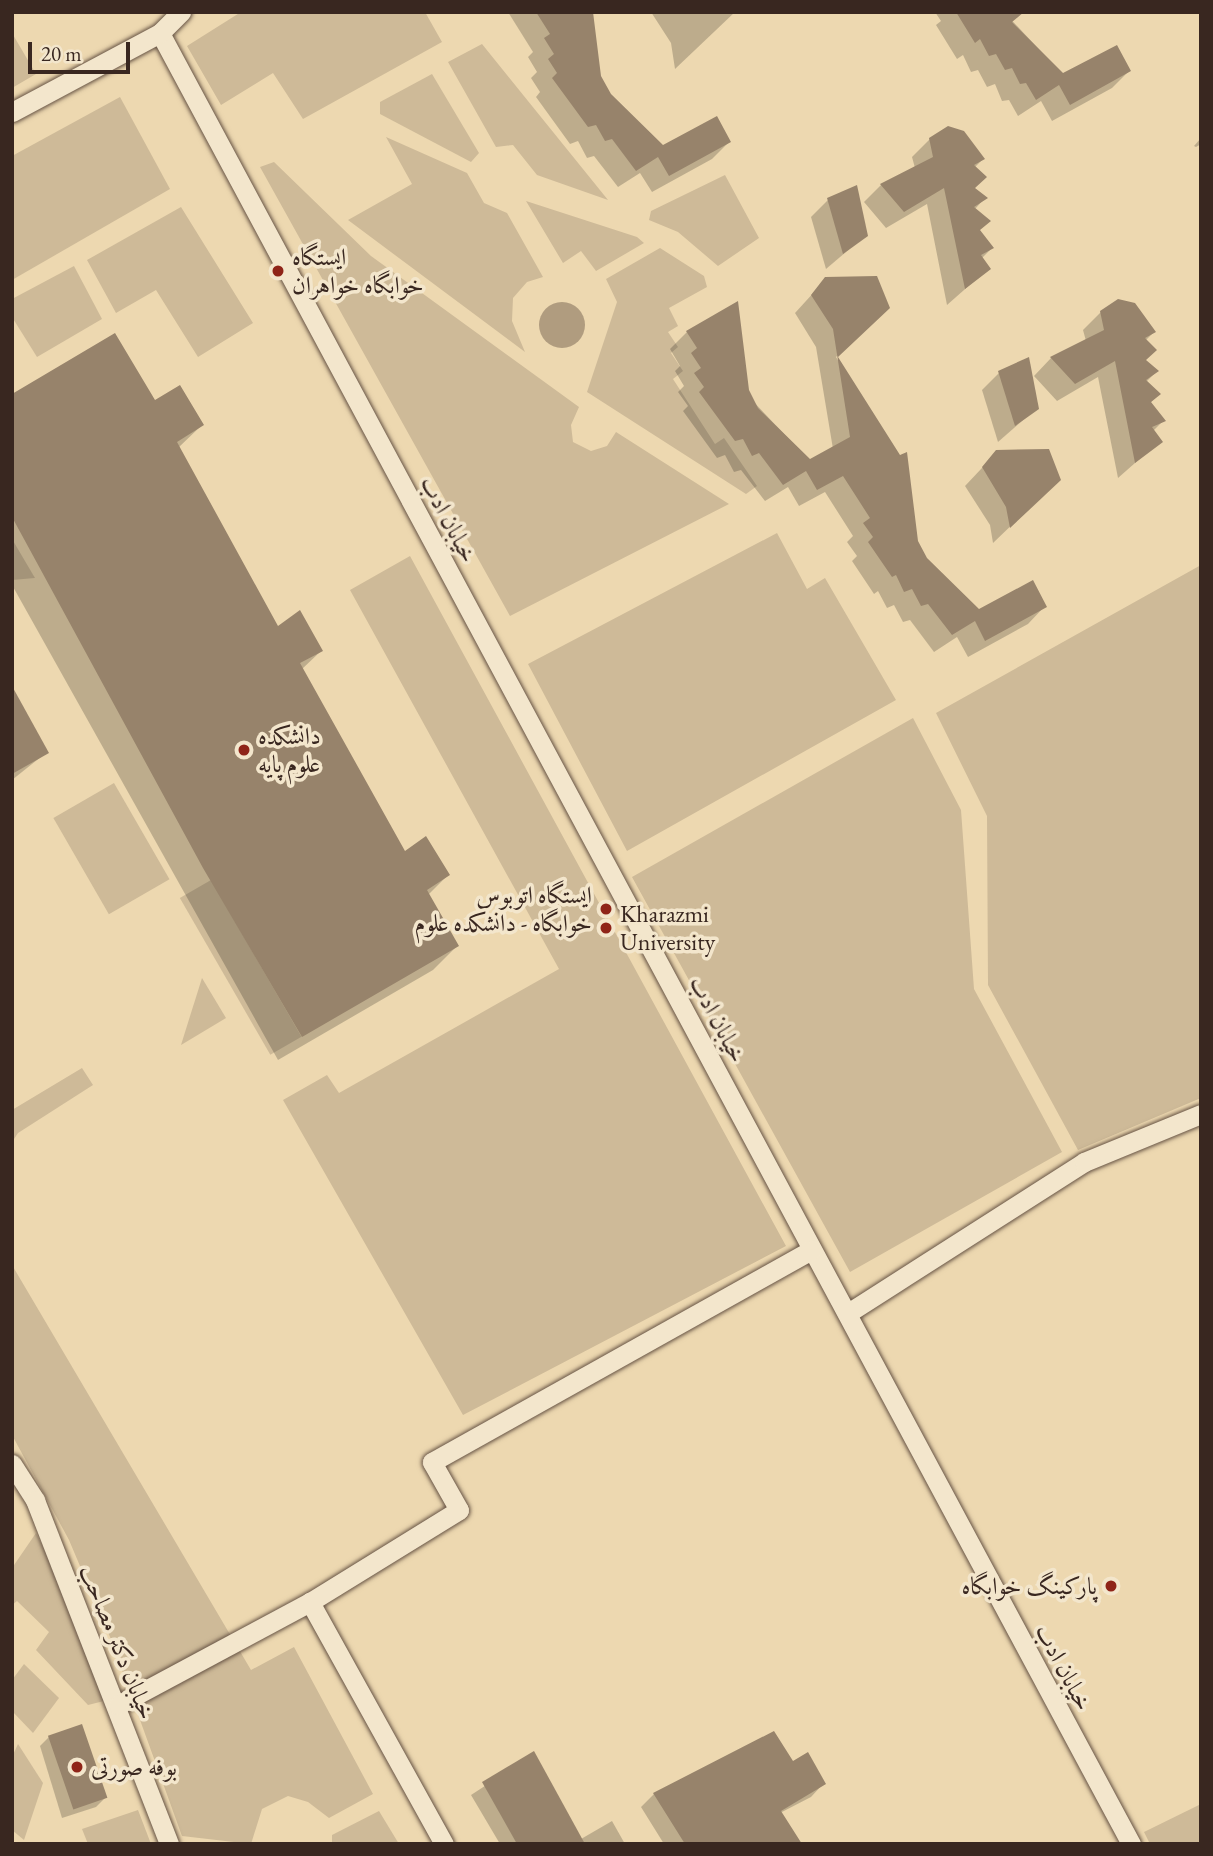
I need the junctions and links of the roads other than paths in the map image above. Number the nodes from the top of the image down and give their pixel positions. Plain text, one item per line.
1 (181, 12) edge
2 (160, 33) junction
3 (12, 112) edge
4 (1201, 1114) edge
5 (812, 1250) junction
6 (848, 1313) junction
7 (12, 1464) edge
8 (310, 1602) junction
9 (118, 1706) junction
10 (169, 1844) edge
11 (444, 1844) edge
12 (1131, 1844) edge

1 - 2 lane
2 - 3 lane
2 - 5 lane, خیابان ادب
4 - 6 lane
5 - 6 lane, خیابان ادب
5 - 8 lane
6 - 12 lane, خیابان ادب
7 - 9 lane, خیابان دکتر مصاحب
8 - 9 lane
8 - 11 lane
9 - 10 lane, خیابان دکتر مصاحب

